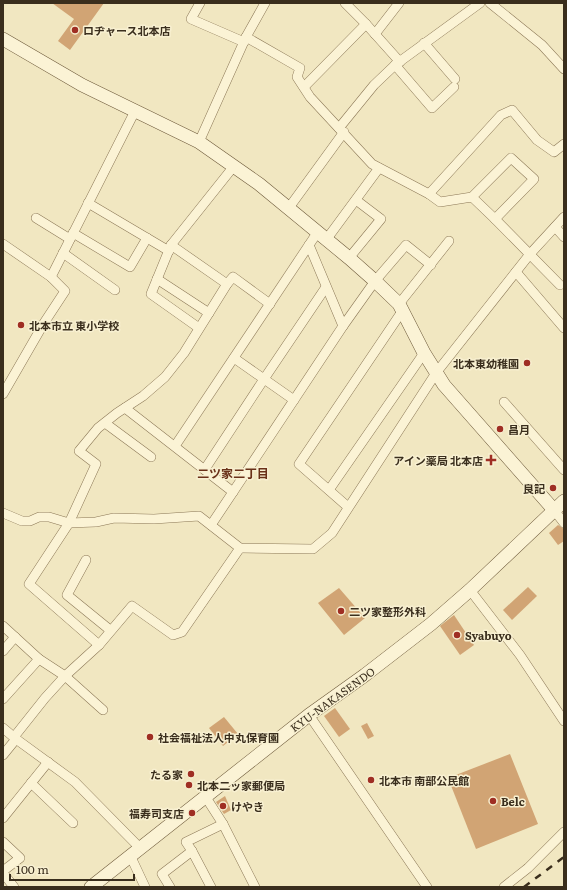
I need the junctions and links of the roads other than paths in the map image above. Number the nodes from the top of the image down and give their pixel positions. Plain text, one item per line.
1 (200, 3) edge
2 (265, 3) edge
3 (345, 3) edge
4 (400, 3) edge
5 (480, 3) edge
6 (490, 3) edge
7 (366, 24) junction
8 (374, 34) junction
9 (3, 39) edge
10 (245, 39) junction
11 (424, 43) junction
12 (397, 64) junction
13 (564, 69) edge
14 (304, 87) junction
15 (135, 111) junction
16 (341, 130) junction
17 (199, 142) junction
18 (564, 144) edge
19 (234, 166) junction
20 (379, 168) junction
21 (429, 194) junction
22 (472, 197) junction
23 (356, 200) junction
24 (88, 203) junction
25 (288, 209) junction
26 (564, 217) edge
27 (36, 218) dead end
28 (495, 219) junction
29 (555, 227) junction
30 (71, 236) junction
31 (322, 236) junction
32 (564, 237) edge
33 (146, 238) junction
34 (449, 241) dead end
35 (3, 244) edge
36 (309, 245) junction
37 (170, 248) junction
38 (63, 253) junction
39 (530, 254) junction
40 (349, 258) junction
41 (431, 265) junction
42 (516, 272) junction
43 (51, 277) junction
44 (157, 279) junction
45 (376, 281) junction
46 (227, 284) junction
47 (560, 285) dead end
48 (326, 287) junction
49 (115, 290) dead end
50 (270, 304) junction
51 (401, 308) junction
52 (209, 313) junction
53 (560, 316) edge
54 (343, 326) junction
55 (199, 328) junction
56 (564, 328) edge
57 (424, 353) junction
58 (234, 358) junction
59 (436, 372) junction
60 (264, 379) junction
61 (3, 394) edge
62 (294, 400) junction
63 (504, 402) dead end
64 (124, 408) junction
65 (105, 423) junction
66 (175, 446) junction
67 (151, 457) dead end
68 (205, 469) junction
69 (564, 470) edge
70 (329, 490) junction
71 (233, 492) junction
72 (564, 501) edge
73 (348, 507) junction
74 (554, 510) junction
75 (3, 513) edge
76 (69, 523) junction
77 (564, 523) edge
78 (211, 525) junction
79 (240, 548) junction
80 (86, 560) dead end
81 (470, 590) junction
82 (3, 626) edge
83 (110, 630) junction
84 (15, 637) junction
85 (98, 645) junction
86 (3, 651) edge
87 (39, 659) junction
88 (65, 676) junction
89 (3, 699) edge
90 (103, 710) dead end
91 (309, 715) junction
92 (564, 721) edge
93 (3, 728) edge
94 (15, 738) junction
95 (3, 755) edge
96 (48, 762) junction
97 (31, 783) junction
98 (205, 796) junction
99 (3, 818) edge
100 (73, 823) dead end
101 (223, 824) junction
102 (564, 832) edge
103 (3, 842) edge
104 (192, 851) junction
105 (135, 852) junction
106 (3, 872) edge
107 (14, 887) edge
108 (91, 887) edge
109 (145, 887) edge
110 (170, 887) edge
111 (211, 887) edge
112 (255, 887) edge
113 (427, 887) edge
114 (504, 887) edge

1 - 10 street
2 - 10 street
3 - 7 street
4 - 8 street
5 - 11 street
6 - 13 street
7 - 8 street
7 - 14 street
8 - 12 street
9 - 15 street
10 - 14 street
10 - 17 street
11 - 12 street
11 - 12 street
12 - 16 street
14 - 16 street
15 - 17 street
15 - 24 street
16 - 20 street
16 - 25 street
17 - 19 street
18 - 21 street
19 - 25 street
19 - 37 street
20 - 21 street
20 - 23 street
21 - 22 street
22 - 28 street
22 - 28 street
23 - 31 street
23 - 40 street
24 - 30 street
24 - 33 street
25 - 31 street
26 - 29 street
27 - 30 street
28 - 39 street
29 - 32 street
29 - 39 street
30 - 33 street
30 - 38 street
31 - 36 street
31 - 40 street
33 - 37 street
34 - 41 street
35 - 43 street
36 - 48 street
36 - 50 street
37 - 44 street
37 - 46 street
38 - 43 street
38 - 49 street
39 - 42 street
39 - 47 street
40 - 45 street
41 - 45 street
41 - 51 street
42 - 53 street
42 - 59 street
43 - 61 street
44 - 52 street
44 - 55 street
45 - 51 street
45 - 54 street
46 - 50 street
46 - 52 street
48 - 54 street
48 - 60 street
50 - 58 street
51 - 57 street
51 - 70 street
52 - 55 street
53 - 56 street
54 - 62 street
55 - 64 street
57 - 59 street
57 - 70 street
58 - 60 street
58 - 66 street
59 - 73 street
59 - 74 street
60 - 62 street
60 - 68 street
62 - 71 street
63 - 69 street
64 - 65 street
64 - 66 street
65 - 67 street
65 - 76 street
66 - 68 street
68 - 71 street
70 - 73 street
71 - 78 street
72 - 74 street, KYU-NAKASENDO
73 - 79 street
74 - 77 street
74 - 81 street, KYU-NAKASENDO
75 - 76 street
76 - 78 street
76 - 85 street
78 - 79 street
79 - 83 street
80 - 83 street
81 - 91 street, KYU-NAKASENDO
81 - 92 street
82 - 84 street
83 - 85 street
84 - 86 street
84 - 87 street
85 - 88 street
87 - 88 street
87 - 89 street
88 - 90 street
88 - 94 street
91 - 98 street, KYU-NAKASENDO
91 - 113 street
93 - 94 street
94 - 95 street
94 - 96 street
96 - 97 street
96 - 105 street
97 - 99 street
97 - 100 street
98 - 101 street
98 - 105 street, KYU-NAKASENDO
101 - 104 street
101 - 112 street
102 - 114 street
103 - 106 street
104 - 110 street
104 - 111 street
105 - 108 street, KYU-NAKASENDO
105 - 109 street
106 - 107 street

